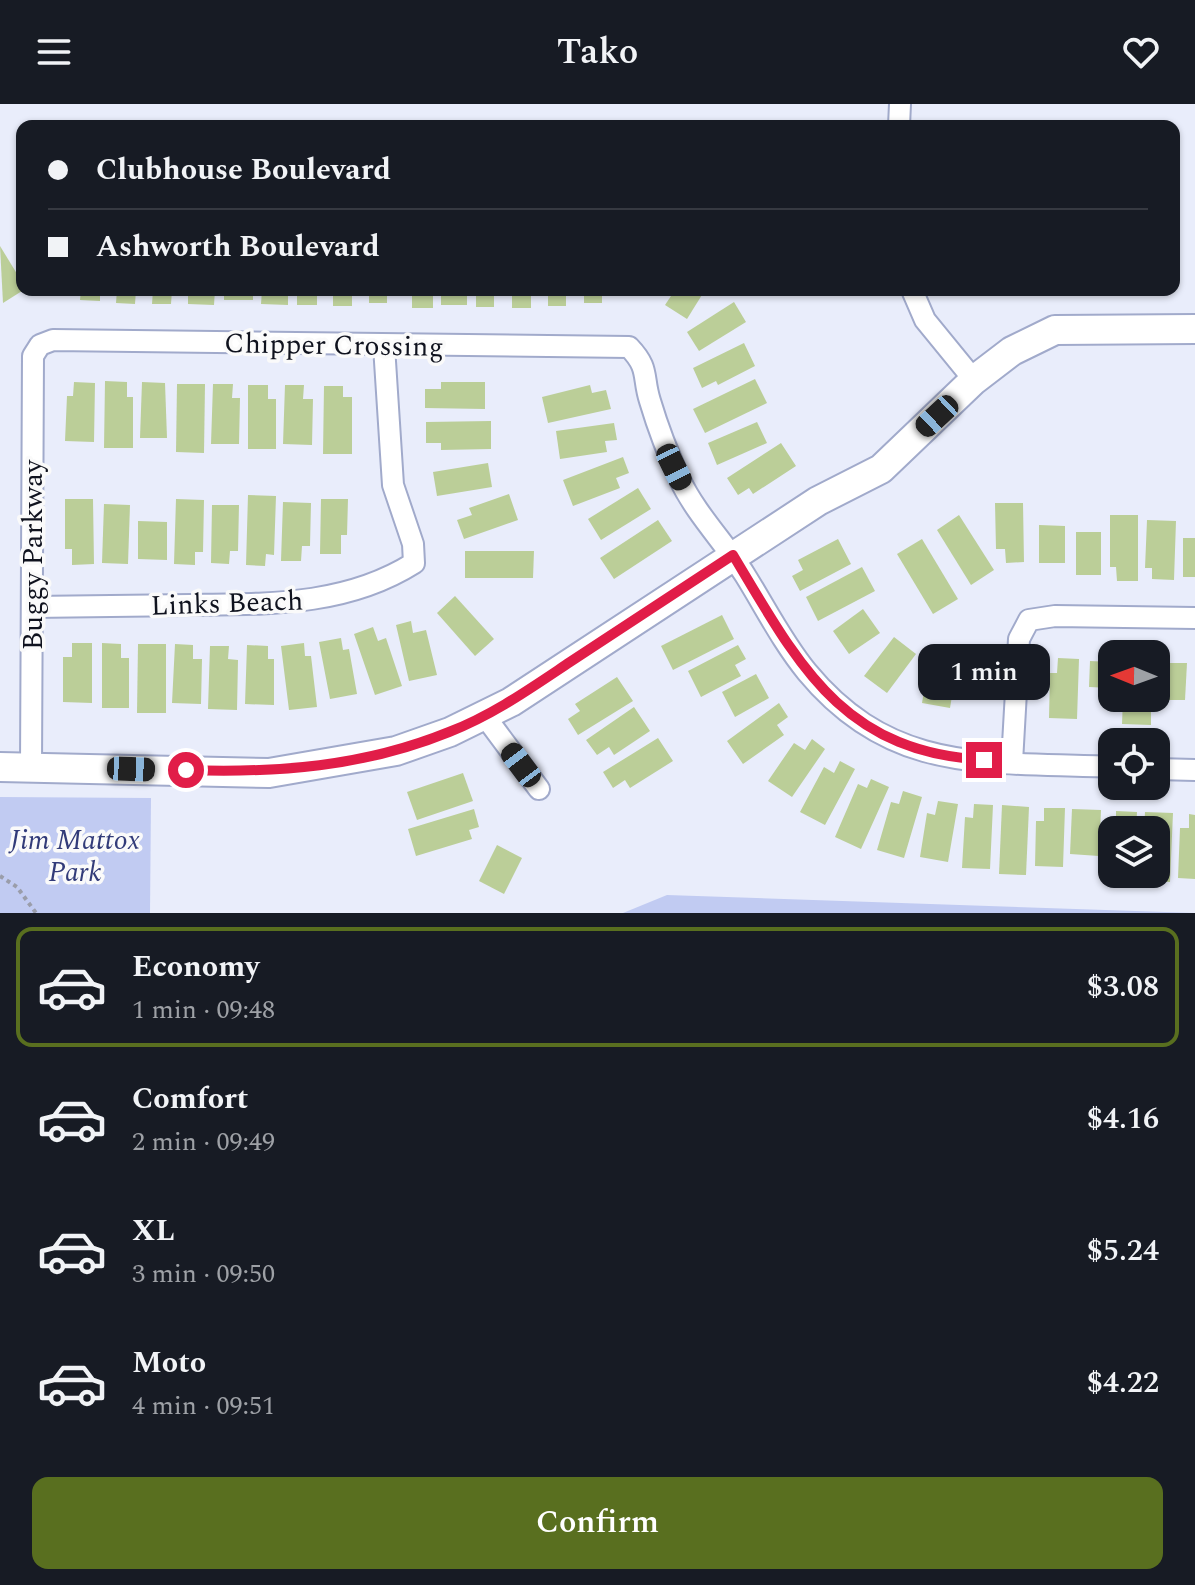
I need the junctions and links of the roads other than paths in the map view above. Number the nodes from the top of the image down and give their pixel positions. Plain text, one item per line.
1 (915, 296) edge
2 (1195, 329) edge
3 (40, 345) joint
4 (384, 346) junction
5 (974, 380) junction
6 (733, 555) junction
7 (32, 607) junction
8 (1195, 618) edge
9 (484, 715) junction
10 (1012, 762) junction
11 (1098, 766) edge
12 (0, 767) edge
13 (31, 767) junction
14 (1170, 769) edge
15 (1195, 770) edge
16 (539, 789) dead end

1 - 5 street
2 - 5 street
3 - 4 street, Chipper Crossing
3 - 7 street, Buggy Parkway
4 - 6 street, Chipper Crossing
4 - 7 street, Links Beach
5 - 6 street
6 - 9 street
6 - 10 street
7 - 13 street, Buggy Parkway
8 - 10 street
9 - 13 street
9 - 16 street
10 - 11 street
12 - 13 street
14 - 15 street

